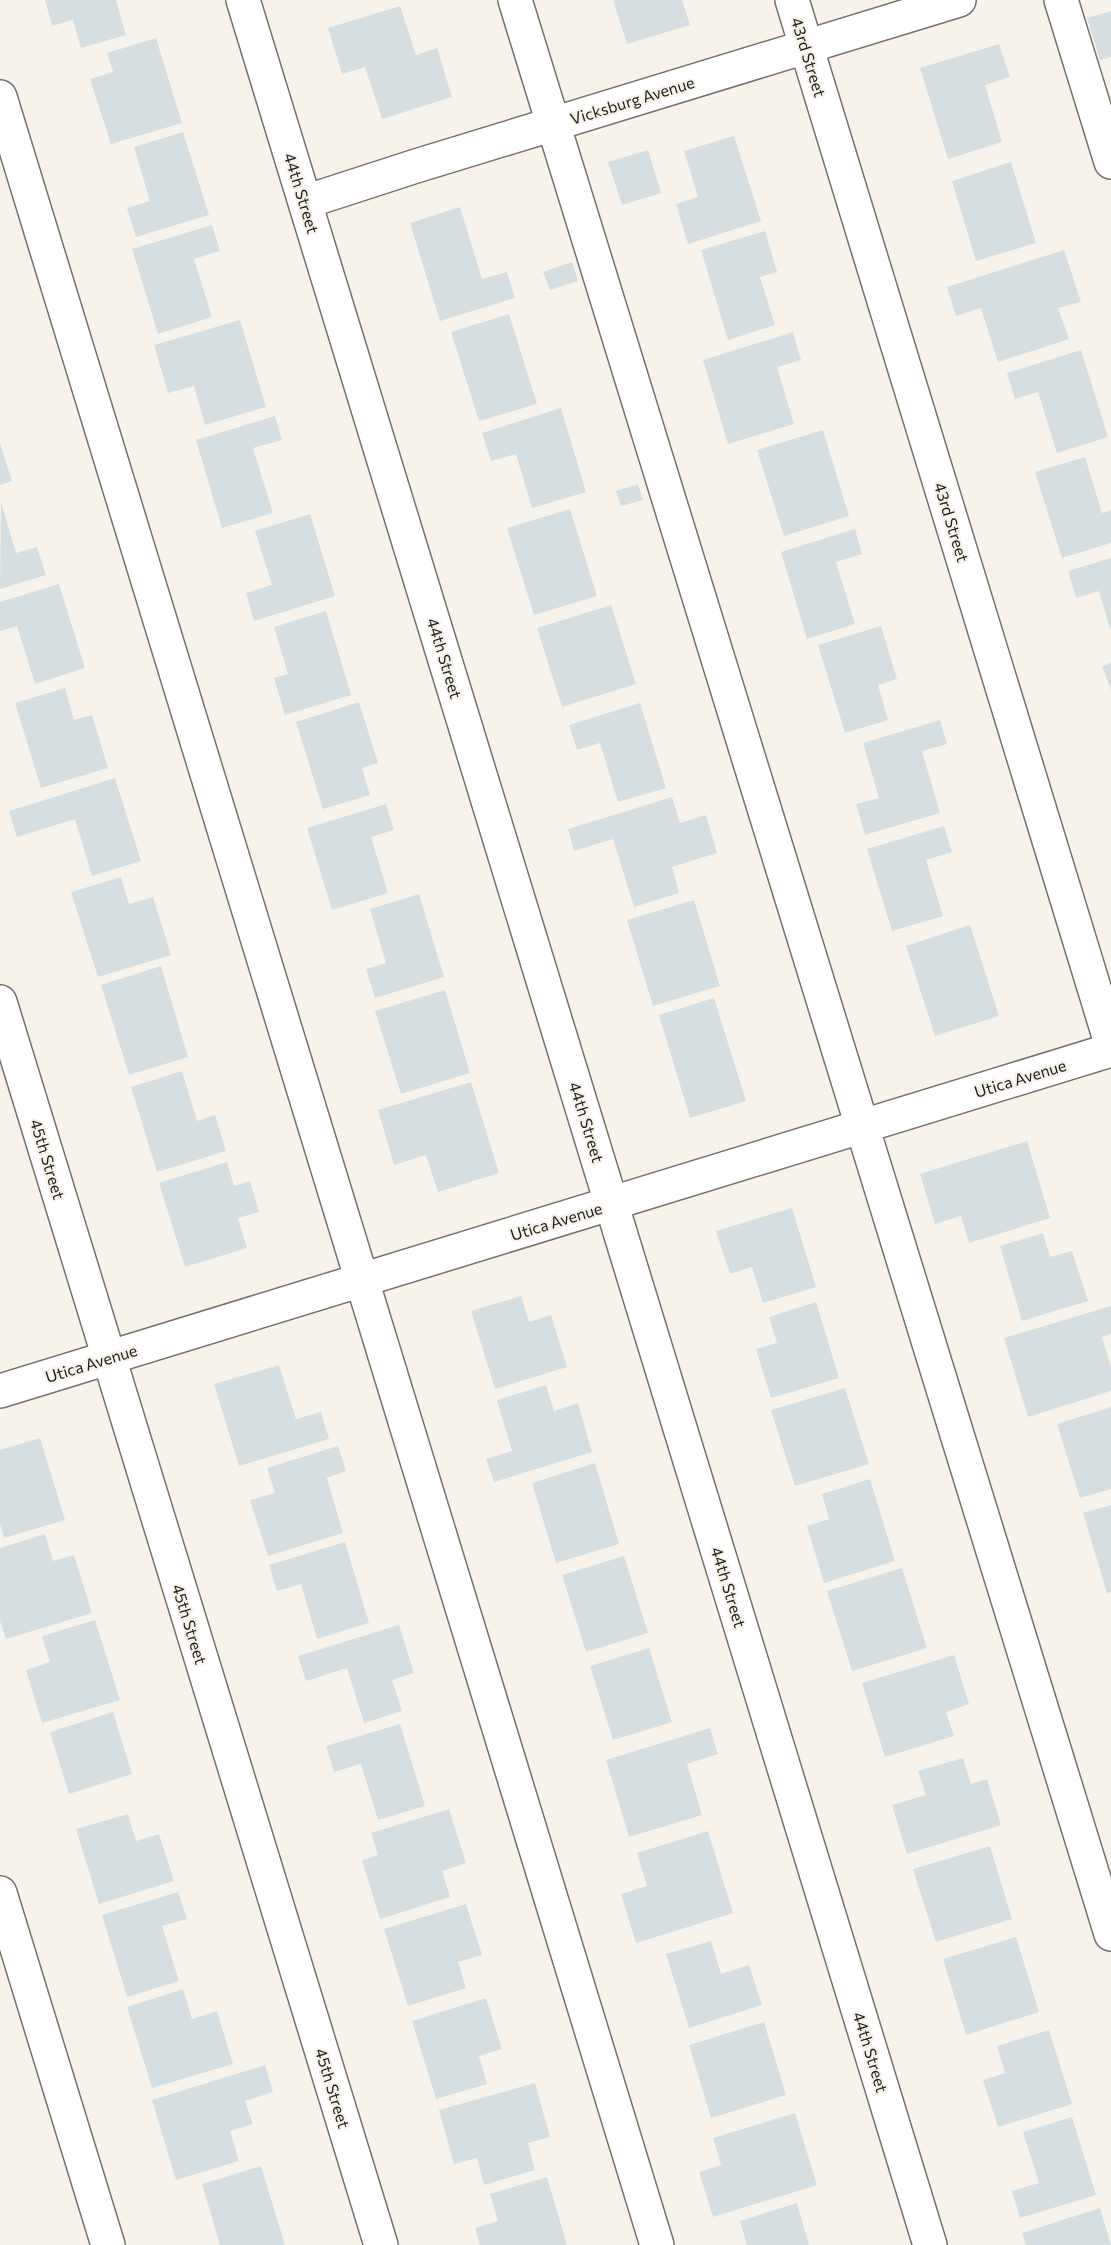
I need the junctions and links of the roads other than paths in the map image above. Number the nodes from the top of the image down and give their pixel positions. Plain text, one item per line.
1 (243, 0) edge
2 (515, 0) edge
3 (792, 0) edge
4 (959, 0) edge
5 (1061, 0) edge
6 (806, 46) junction
7 (0, 97) edge
8 (553, 124) junction
9 (1111, 162) edge
10 (305, 202) junction
11 (0, 1002) edge
12 (1111, 1043) edge
13 (1111, 1050) edge
14 (862, 1126) junction
15 (611, 1203) junction
16 (362, 1280) junction
17 (109, 1358) junction
18 (0, 1391) edge
19 (0, 1893) edge
20 (1111, 1934) edge
21 (108, 2245) edge
22 (381, 2245) edge
23 (657, 2245) edge
24 (930, 2245) edge

1 - 10 street, 44th Street
2 - 8 street
3 - 6 street, 43rd Street
4 - 6 street, Vicksburg Avenue
5 - 9 street
6 - 8 street, Vicksburg Avenue
6 - 12 street, 43rd Street
7 - 16 street
8 - 10 street, Vicksburg Avenue
8 - 14 street
10 - 15 street, 44th Street
11 - 17 street, 45th Street
13 - 14 street, Utica Avenue
14 - 15 street, Utica Avenue
14 - 20 street
15 - 16 street, Utica Avenue
15 - 24 street, 44th Street
16 - 17 street, Utica Avenue
16 - 23 street
17 - 18 street, Utica Avenue
17 - 22 street, 45th Street
19 - 21 street

